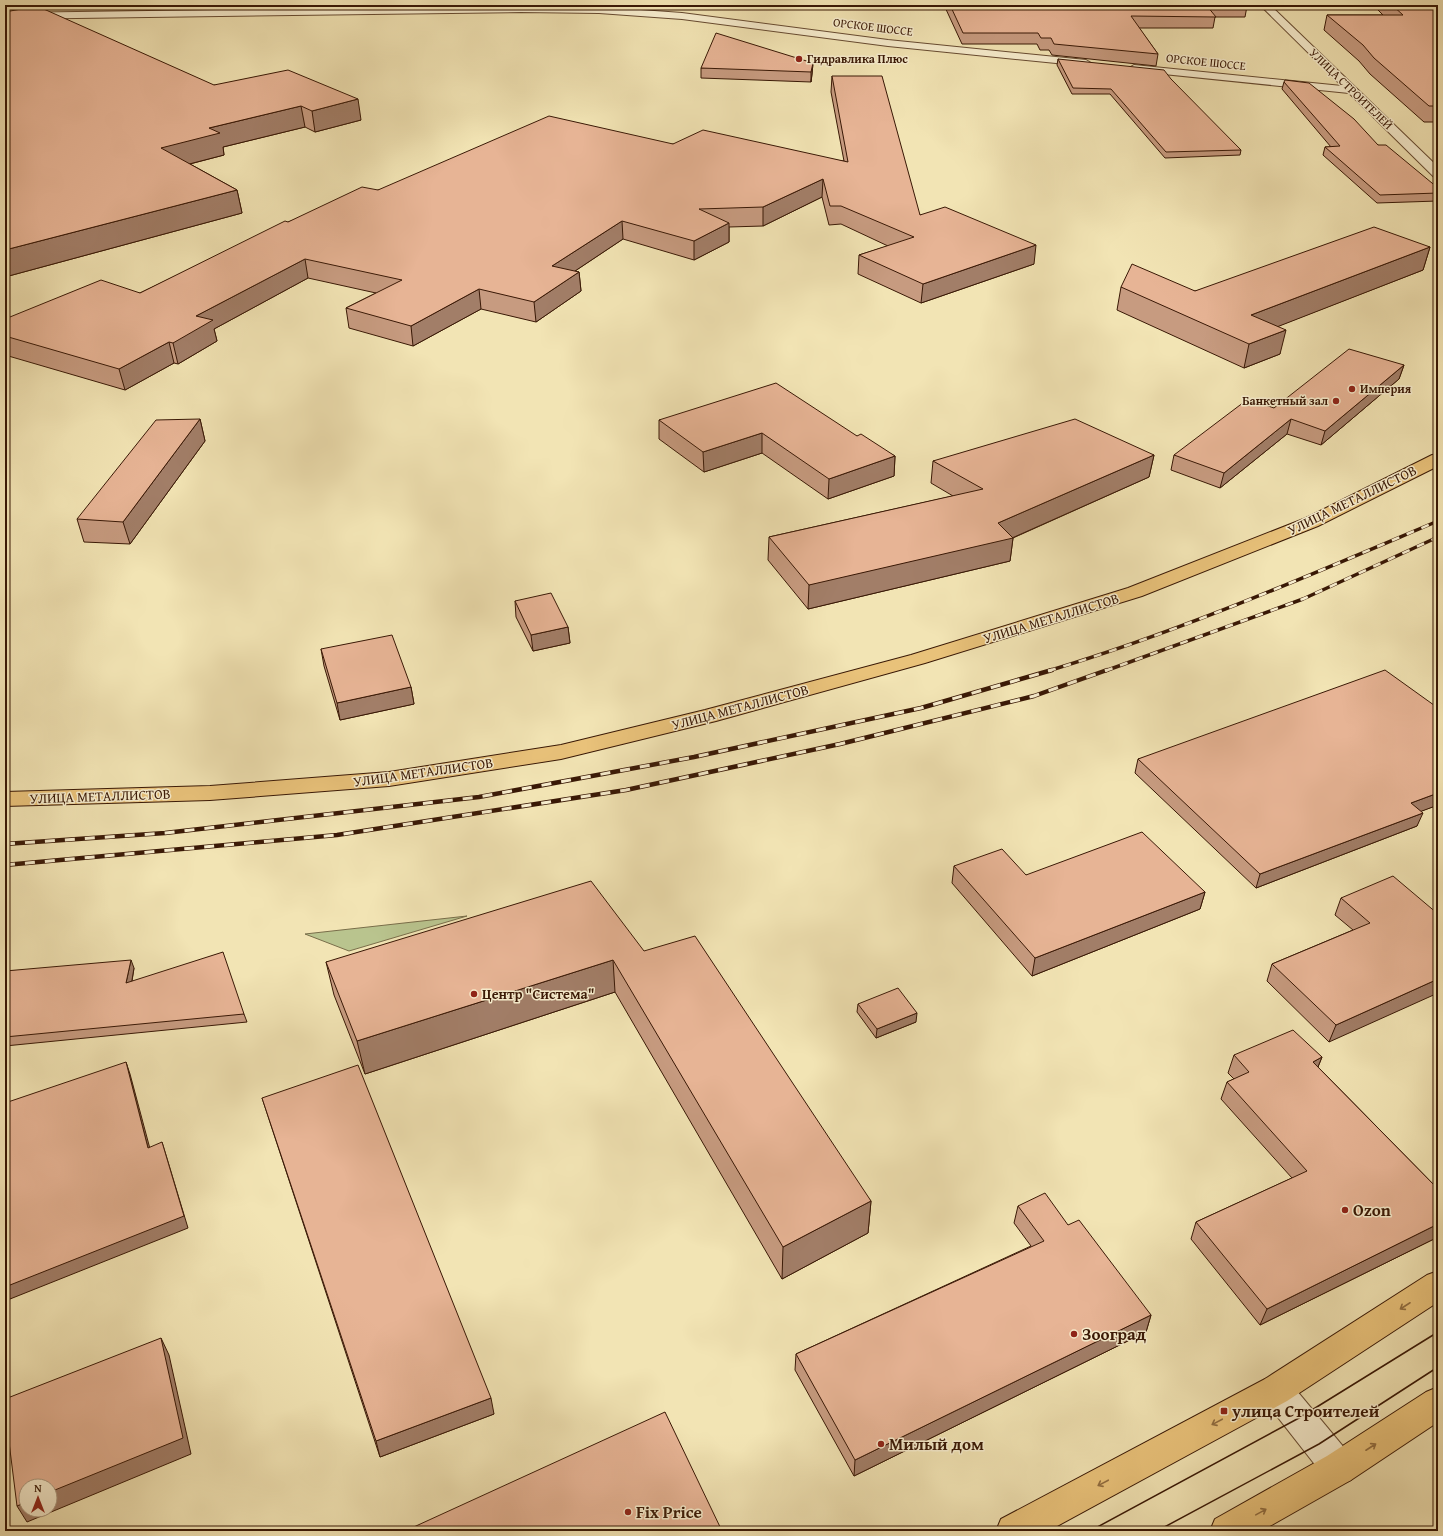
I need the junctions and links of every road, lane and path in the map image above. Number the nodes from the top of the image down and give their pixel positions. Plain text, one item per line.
1 (1265, 5) edge
2 (5, 16) edge
3 (1092, 64) edge
4 (1124, 67) edge
5 (1352, 90) junction
6 (1438, 174) edge
7 (1438, 459) edge
8 (5, 799) edge
9 (1438, 1285) edge
10 (1276, 1390) junction
11 (1438, 1403) edge
12 (1339, 1468) junction
13 (1013, 1531) edge
14 (1226, 1531) edge

1 - 5 street, УЛИЦА СТРОИТЕЛЕЙ
2 - 3 street, ОРСКОЕ ШОССЕ
4 - 5 street, ОРСКОЕ ШОССЕ
5 - 6 street, УЛИЦА СТРОИТЕЛЕЙ
7 - 8 main road, УЛИЦА МЕТАЛЛИСТОВ
9 -> 10 main road
10 - 12 street
10 -> 13 main road
12 -> 11 main road
14 -> 12 main road

